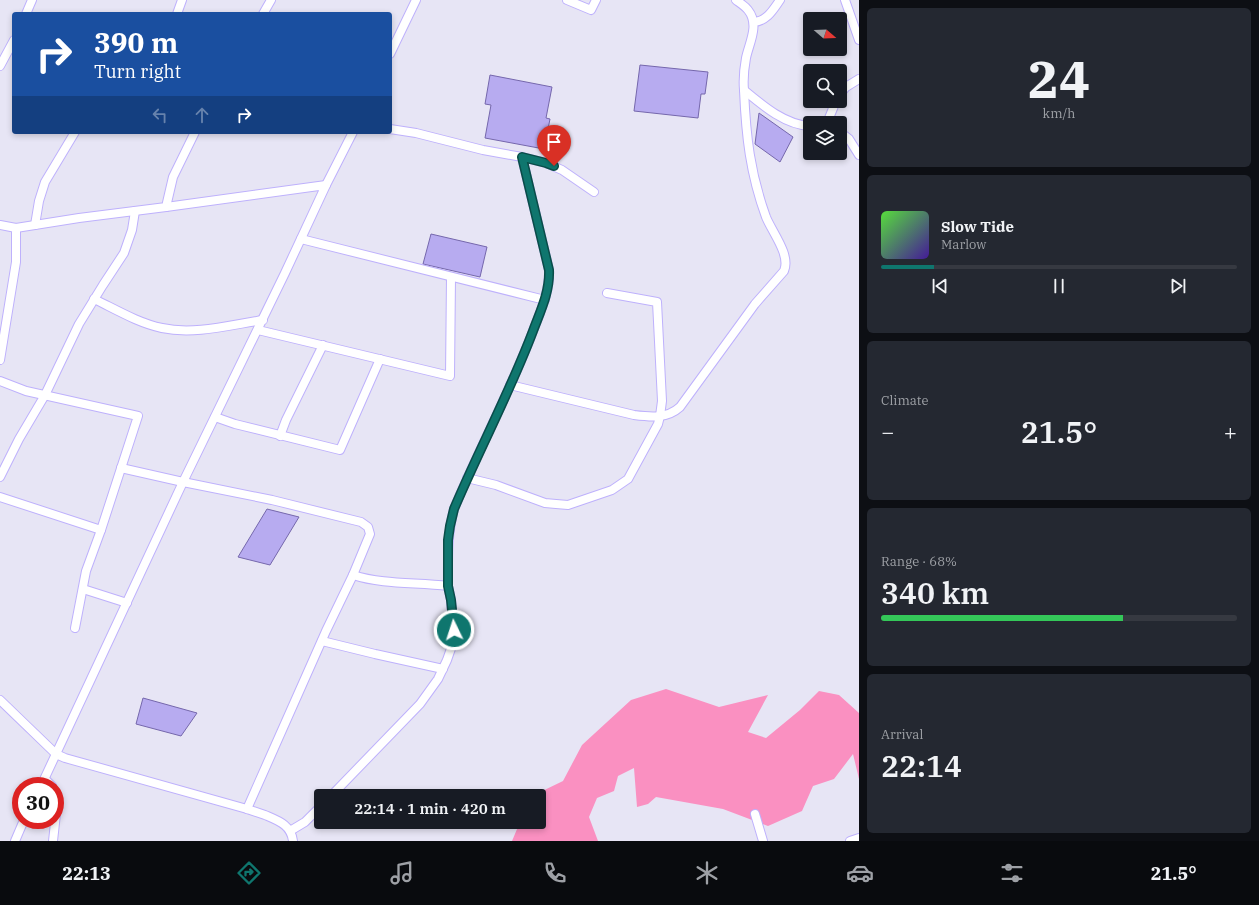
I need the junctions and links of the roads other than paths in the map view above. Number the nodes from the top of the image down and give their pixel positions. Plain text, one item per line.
1 (32, 0) edge
2 (182, 0) edge
3 (271, 0) edge
4 (416, 0) edge
5 (567, 0) edge
6 (596, 0) edge
7 (736, 0) edge
8 (780, 0) edge
9 (845, 0) edge
10 (27, 12) edge
11 (178, 12) edge
12 (264, 12) edge
13 (754, 22) junction
14 (859, 40) edge
15 (12, 44) edge
16 (392, 50) edge
17 (0, 66) edge
18 (859, 80) edge
19 (847, 86) edge
20 (744, 90) junction
21 (803, 125) edge
22 (392, 129) edge
23 (74, 134) edge
24 (194, 134) edge
25 (352, 134) edge
26 (847, 137) edge
27 (859, 155) edge
28 (522, 157) junction
29 (326, 185) junction
30 (594, 192) dead end
31 (166, 207) junction
32 (135, 211) junction
33 (0, 225) edge
34 (35, 225) junction
35 (16, 228) junction
36 (301, 240) junction
37 (451, 278) junction
38 (607, 293) dead end
39 (94, 299) junction
40 (545, 300) junction
41 (262, 320) junction
42 (3, 324) edge
43 (258, 330) junction
44 (323, 345) junction
45 (380, 359) junction
46 (0, 360) edge
47 (0, 381) edge
48 (510, 385) junction
49 (44, 395) junction
50 (660, 416) junction
51 (215, 418) junction
52 (280, 436) junction
53 (122, 468) junction
54 (0, 477) edge
55 (467, 478) junction
56 (183, 482) junction
57 (0, 496) edge
58 (101, 530) junction
59 (353, 575) junction
60 (448, 586) junction
61 (82, 589) junction
62 (127, 603) junction
63 (75, 628) dead end
64 (322, 641) junction
65 (443, 669) junction
66 (0, 700) edge
67 (56, 754) junction
68 (45, 777) edge
69 (338, 789) edge
70 (247, 809) junction
71 (314, 813) edge
72 (755, 814) dead end
73 (20, 829) edge
74 (54, 829) edge
75 (290, 831) junction
76 (859, 838) edge
77 (15, 841) edge
78 (53, 841) edge
79 (293, 841) edge
80 (763, 841) edge
81 (850, 841) edge

1 - 10 street
2 - 11 street
3 - 12 street
4 - 16 street
5 - 6 street
7 - 13 street
8 - 13 street
9 - 14 street
13 - 20 street
15 - 17 street
18 - 19 street
20 - 21 street
20 - 50 street
22 - 28 street
23 - 34 street
24 - 31 street
25 - 29 street
26 - 27 street
28 - 30 street
28 - 40 street
29 - 31 street
29 - 36 street
31 - 32 street
32 - 34 street
32 - 39 street
33 - 35 street
34 - 35 street
35 - 42 street
36 - 37 street
36 - 41 street
37 - 40 street
37 - 45 street
38 - 50 street
39 - 41 street
39 - 49 street
40 - 48 street
41 - 43 street
42 - 46 street
43 - 44 street
43 - 51 street
44 - 45 street
44 - 52 street
45 - 52 street
47 - 49 street
48 - 50 street
48 - 55 street
49 - 53 street
49 - 54 street
50 - 55 street
51 - 52 street
51 - 56 street
53 - 56 street
53 - 58 street
55 - 60 street
56 - 59 street
56 - 62 street
57 - 58 street
58 - 61 street
59 - 60 street
59 - 64 street
60 - 65 street
61 - 62 street
61 - 63 street
62 - 67 street
64 - 65 street
64 - 70 street
65 - 69 street
66 - 67 street
67 - 68 street
67 - 70 street
70 - 75 street
71 - 75 street
72 - 80 street
73 - 77 street
74 - 78 street
75 - 79 street
76 - 81 street

